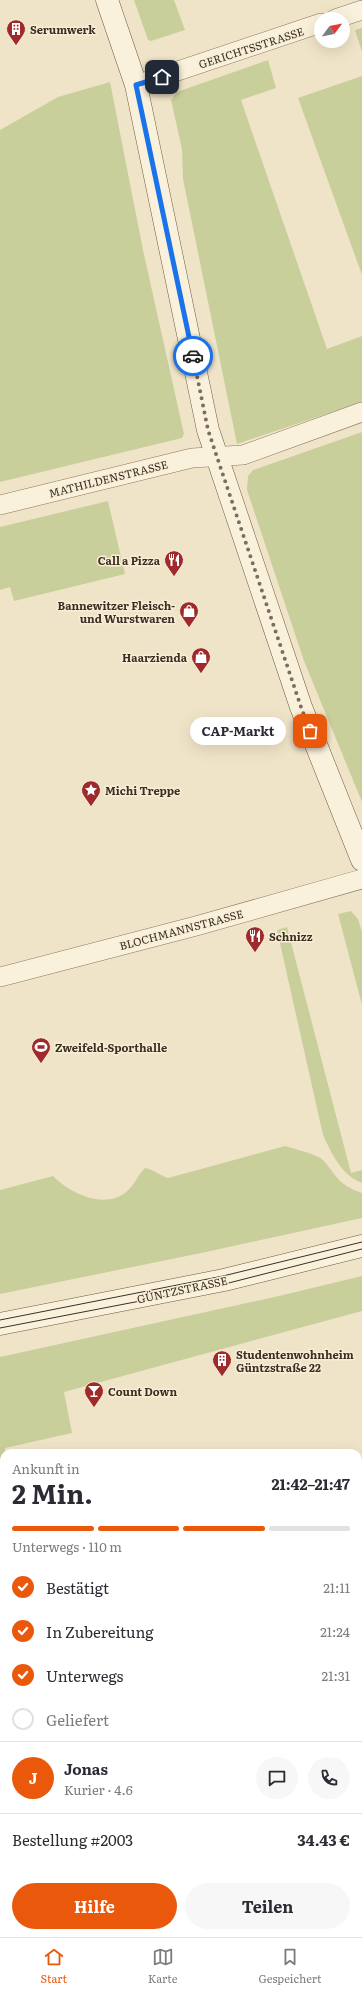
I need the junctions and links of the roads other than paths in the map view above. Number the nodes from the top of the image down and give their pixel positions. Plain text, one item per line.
1 (107, 0) edge
2 (362, 10) edge
3 (350, 14) edge
4 (314, 26) edge
5 (136, 85) junction
6 (362, 412) edge
7 (217, 457) junction
8 (0, 505) edge
9 (362, 860) edge
10 (362, 879) edge
11 (0, 977) edge
12 (362, 1246) edge
13 (0, 1324) edge

1 - 5 main road
2 - 3 street
4 - 5 street, GERICHTSSTRASSE
5 - 7 main road
6 - 7 street, MATHILDENSTRASSE
7 - 8 street, MATHILDENSTRASSE
7 - 9 main road
10 - 11 street, BLOCHMANNSTRASSE
12 - 13 main road, GÜNTZSTRASSE

